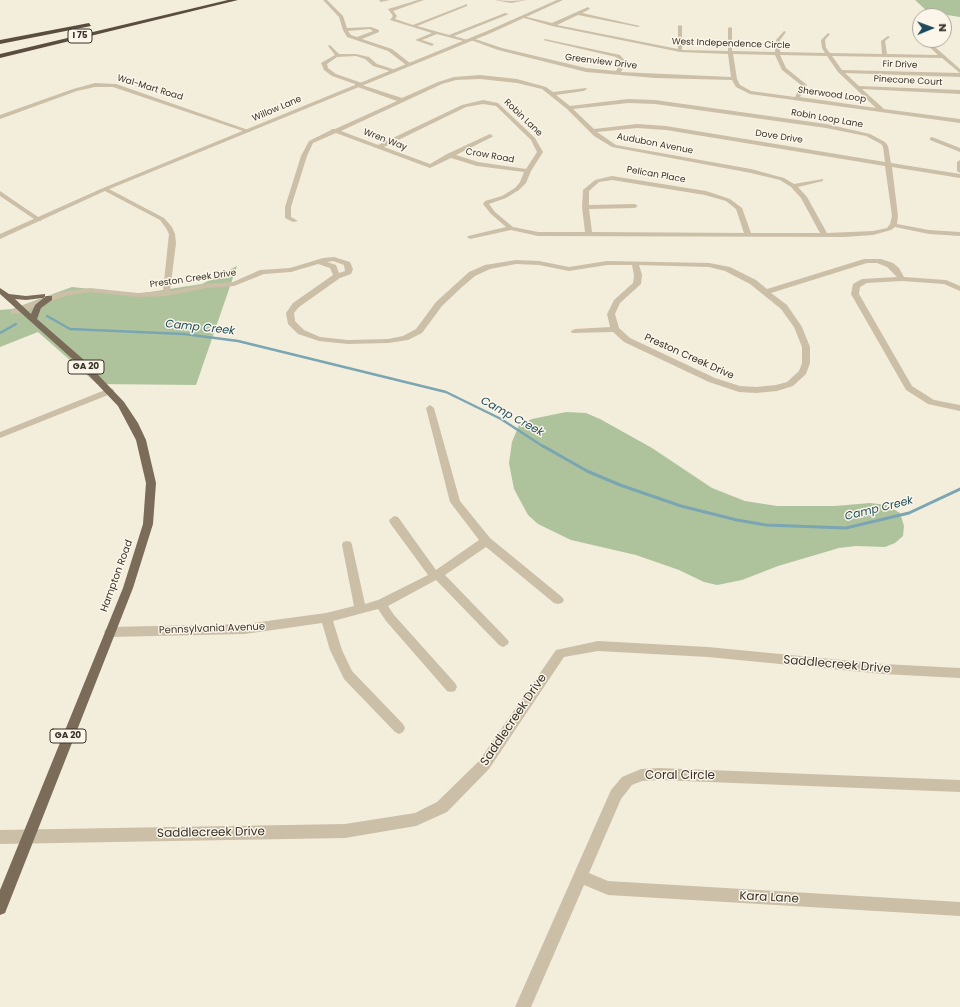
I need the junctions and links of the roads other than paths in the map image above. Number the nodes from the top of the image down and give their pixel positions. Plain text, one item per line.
1 (219, 0) edge
2 (235, 0) edge
3 (326, 0) edge
4 (388, 0) edge
5 (422, 0) edge
6 (496, 0) edge
7 (525, 0) edge
8 (561, 0) edge
9 (381, 1) edge
10 (465, 6) dead end
11 (588, 8) dead end
12 (577, 13) junction
13 (507, 14) dead end
14 (159, 17) junction
15 (523, 17) junction
16 (552, 25) junction
17 (413, 26) junction
18 (638, 26) dead end
19 (680, 26) dead end
20 (730, 28) dead end
21 (344, 30) junction
22 (784, 32) dead end
23 (436, 33) junction
24 (828, 34) dead end
25 (448, 37) junction
26 (888, 37) dead end
27 (357, 39) junction
28 (467, 40) junction
29 (545, 40) dead end
30 (0, 42) edge
31 (432, 45) dead end
32 (330, 46) dead end
33 (933, 48) edge
34 (0, 49) edge
35 (680, 51) junction
36 (0, 52) edge
37 (730, 52) junction
38 (777, 54) junction
39 (828, 54) junction
40 (885, 55) junction
41 (0, 56) edge
42 (338, 56) junction
43 (943, 58) junction
44 (0, 60) edge
45 (408, 64) junction
46 (393, 70) junction
47 (840, 71) junction
48 (960, 72) edge
49 (618, 73) junction
50 (960, 75) edge
51 (682, 77) junction
52 (734, 79) junction
53 (686, 84) dead end
54 (358, 85) junction
55 (856, 87) junction
56 (584, 89) dead end
57 (960, 92) edge
58 (552, 94) junction
59 (797, 98) junction
60 (401, 100) junction
61 (569, 108) junction
62 (883, 111) junction
63 (0, 117) edge
64 (960, 121) edge
65 (334, 130) junction
66 (248, 131) junction
67 (594, 131) junction
68 (490, 136) dead end
69 (932, 139) dead end
70 (378, 147) junction
71 (960, 150) edge
72 (449, 155) junction
73 (960, 162) edge
74 (888, 163) junction
75 (960, 170) edge
76 (528, 171) junction
77 (960, 176) edge
78 (821, 180) dead end
79 (793, 186) junction
80 (105, 189) junction
81 (0, 193) edge
82 (635, 206) dead end
83 (585, 207) junction
84 (39, 220) junction
85 (295, 221) dead end
86 (893, 225) junction
87 (511, 228) junction
88 (960, 234) edge
89 (589, 235) junction
90 (748, 235) junction
91 (825, 235) junction
92 (0, 237) edge
93 (470, 237) dead end
94 (318, 261) junction
95 (635, 263) junction
96 (337, 276) junction
97 (902, 279) junction
98 (960, 289) edge
99 (0, 290) edge
100 (766, 292) junction
101 (166, 294) junction
102 (7, 296) junction
103 (45, 297) junction
104 (16, 309) junction
105 (33, 319) junction
106 (615, 329) junction
107 (575, 331) dead end
108 (110, 391) junction
109 (430, 408) dead end
110 (960, 408) edge
111 (0, 435) edge
112 (394, 520) dead end
113 (486, 541) junction
114 (347, 545) dead end
115 (436, 575) junction
116 (558, 600) dead end
117 (381, 604) junction
118 (360, 608) junction
119 (326, 618) junction
120 (110, 632) junction
121 (503, 642) dead end
122 (960, 673) edge
123 (451, 687) dead end
124 (399, 728) dead end
125 (960, 786) edge
126 (28, 836) junction
127 (0, 837) edge
128 (580, 876) junction
129 (0, 908) edge
130 (960, 909) edge
131 (523, 1007) edge

1 - 36 highway
2 - 14 highway, I 75
3 - 21 street
4 - 9 street
5 - 17 street, Greenview Drive
6 - 7 street
8 - 15 street, Willow Lane
10 - 17 street
11 - 12 street
12 - 16 street
12 - 18 street
13 - 25 street
14 - 41 highway, I 75
14 - 44 highway
15 - 16 street, West Independence Circle
15 - 28 street, Willow Lane
16 - 35 street, West Independence Circle
17 - 23 street, Greenview Drive
19 - 35 street
20 - 37 street
21 - 27 street
21 - 27 street
22 - 38 street
23 - 25 street, Greenview Drive
23 - 31 street
24 - 39 street
25 - 28 street, Greenview Drive
26 - 40 street
27 - 45 street
28 - 45 street, Willow Lane
28 - 49 street, Greenview Drive
29 - 49 street
30 - 34 highway, I 75
32 - 42 street
33 - 43 street
35 - 37 street, West Independence Circle
37 - 38 street, West Independence Circle
37 - 52 street
38 - 39 street, West Independence Circle
38 - 59 street
39 - 40 street, West Independence Circle
39 - 47 street
40 - 43 street, West Independence Circle
42 - 46 street
42 - 54 street
43 - 48 street
45 - 46 street, Willow Lane
46 - 54 street, Willow Lane
47 - 50 street, Fir Drive
47 - 55 street
49 - 51 street, Greenview Drive
51 - 52 street, Greenview Drive
51 - 53 street
52 - 59 street, Sherwood Loop
54 - 60 street
54 - 66 street, Willow Lane
55 - 57 street, Pinecone Court
55 - 62 street
56 - 58 street
58 - 60 street, Audubon Avenue
58 - 61 street, Audubon Avenue
59 - 62 street, Sherwood Loop
60 - 65 street, Audubon Avenue
61 - 67 street, Audubon Avenue
61 - 74 street, Robin Loop Lane
62 - 64 street, Sherwood Loop
63 - 66 street, Wal-Mart Road
65 - 70 street, Wren Way
65 - 85 street, Audubon Avenue
66 - 80 street, Willow Lane
67 - 74 street, Dove Drive
67 - 79 street, Audubon Avenue
68 - 72 street
69 - 71 street
70 - 72 street, Wren Way
70 - 76 street, Robin Lane
72 - 76 street, Crow Road
73 - 75 street
74 - 77 street, Dove Drive
74 - 86 street, Robin Loop Lane
76 - 87 street, Robin Lane
78 - 79 street
79 - 91 street, Audubon Avenue
80 - 84 street, Willow Lane
80 - 101 street
81 - 84 street
82 - 83 street
83 - 89 street, Pelican Place
83 - 90 street, Pelican Place
84 - 92 street, Willow Lane
86 - 88 street
86 - 91 street
87 - 89 street, Robin Lane
87 - 93 street
89 - 90 street
90 - 91 street
94 - 96 street
94 - 96 street, Preston Creek Drive
94 - 101 street, Preston Creek Drive
95 - 96 street, Preston Creek Drive
95 - 100 street, Preston Creek Drive
95 - 106 street
97 - 98 street
97 - 100 street
97 - 110 street
99 - 102 main road, Hampton Road / GA 20
100 - 106 street, Preston Creek Drive
101 - 103 street, Preston Creek Drive
102 - 103 main road
102 - 104 main road, Hampton Road / GA 20
103 - 104 street, Preston Creek Drive
103 - 105 main road
104 - 105 main road, Hampton Road / GA 20
105 - 108 main road, Hampton Road / GA 20
106 - 107 street
108 - 111 street
108 - 120 main road, Hampton Road / GA 20
109 - 113 street
112 - 115 street
113 - 115 street, Pennsylvania Avenue
113 - 116 street
114 - 118 street
115 - 117 street, Pennsylvania Avenue
115 - 121 street
117 - 118 street, Pennsylvania Avenue
117 - 123 street
118 - 119 street, Pennsylvania Avenue
119 - 120 street, Pennsylvania Avenue
119 - 124 street
120 - 126 main road, Hampton Road / GA 20
122 - 126 street, Saddlecreek Drive
125 - 128 street, Coral Circle
126 - 127 street, Saddlecreek Drive
126 - 129 main road, Hampton Road / GA 20
128 - 130 street, Kara Lane
128 - 131 street, Coral Circle

